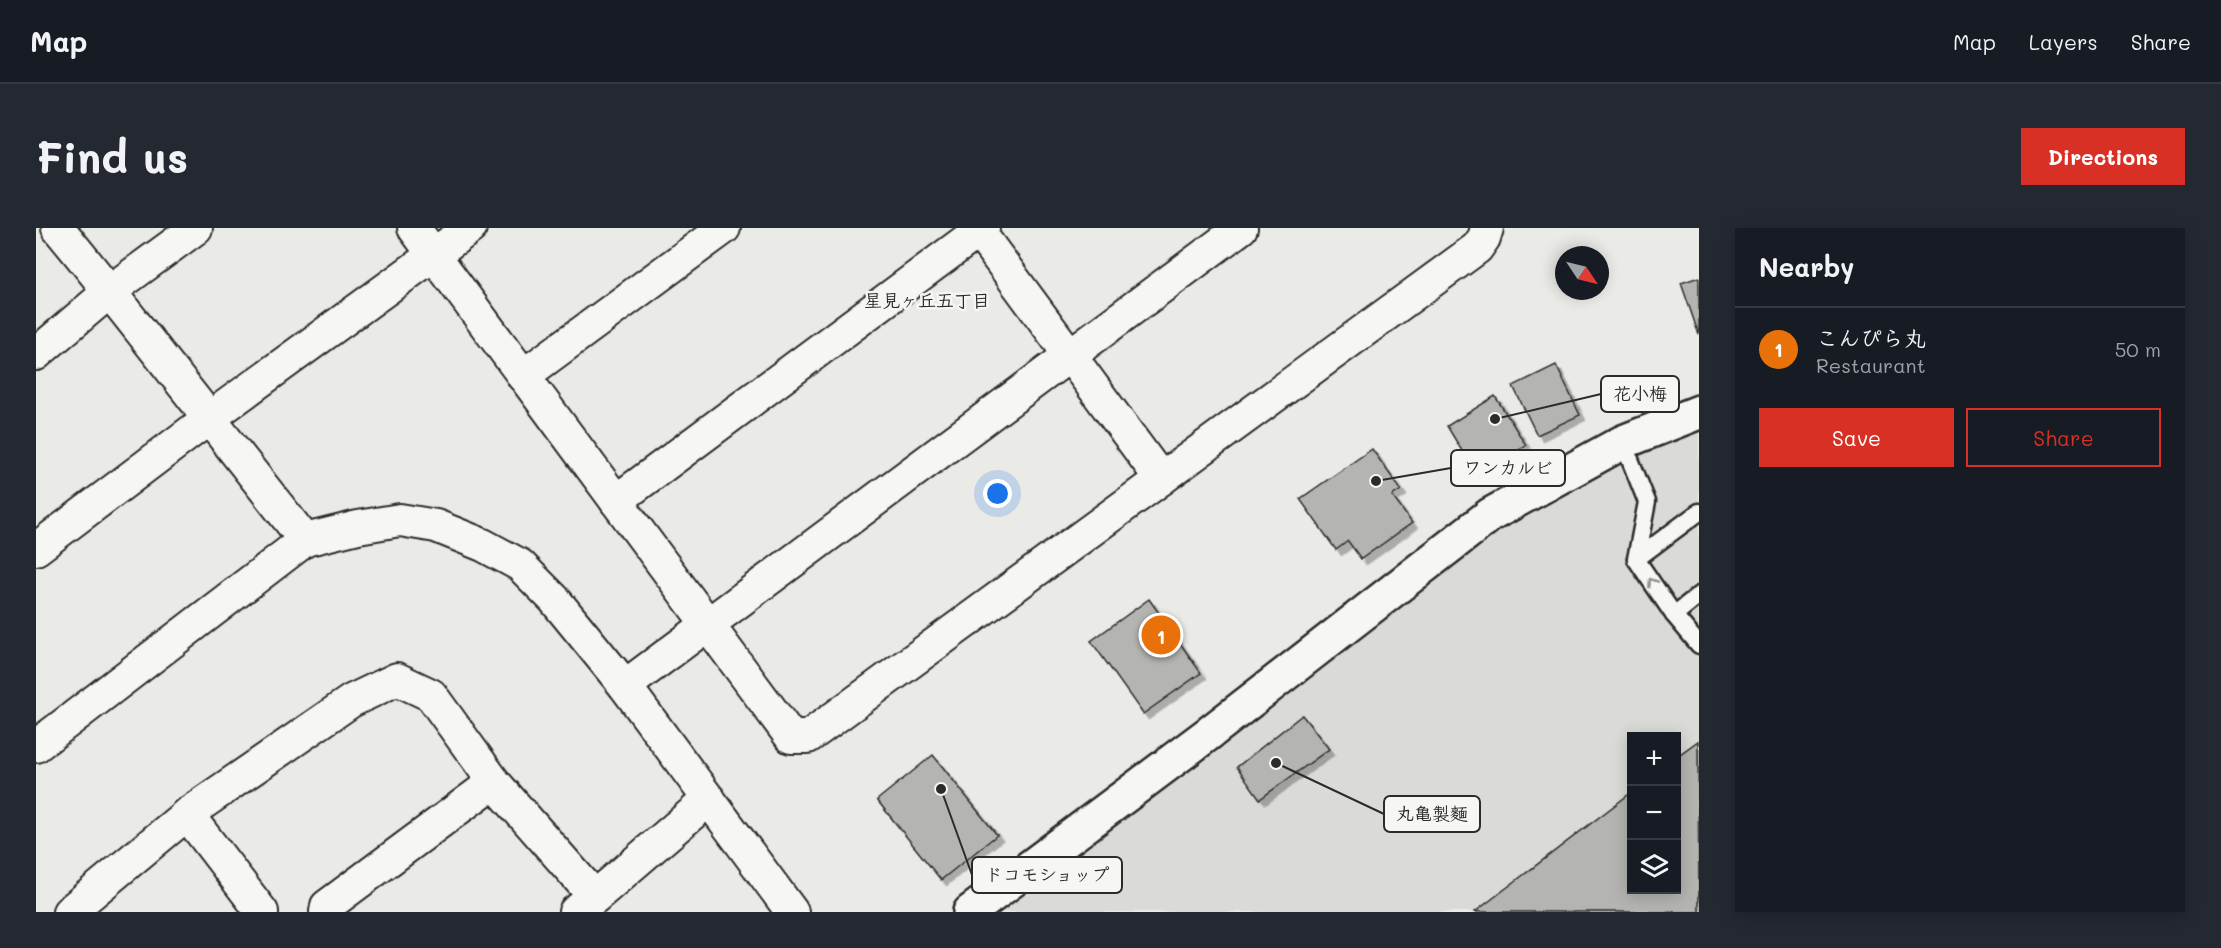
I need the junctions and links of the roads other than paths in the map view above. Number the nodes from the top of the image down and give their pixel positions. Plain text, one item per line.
1 (58, 228) edge
2 (196, 228) edge
3 (414, 228) edge
4 (471, 228) edge
5 (724, 228) edge
6 (1240, 228) edge
7 (1487, 228) edge
8 (979, 229) edge
9 (434, 256) junction
10 (110, 291) junction
11 (36, 354) edge
12 (1069, 355) junction
13 (523, 376) junction
14 (1699, 412) edge
15 (208, 419) junction
16 (1623, 442) junction
17 (1161, 479) junction
18 (616, 501) junction
19 (1699, 512) edge
20 (305, 540) junction
21 (36, 549) edge
22 (1636, 558) junction
23 (1699, 595) edge
24 (1674, 615) junction
25 (708, 625) junction
26 (1699, 645) edge
27 (625, 686) junction
28 (36, 746) edge
29 (494, 782) junction
30 (710, 799) junction
31 (187, 814) junction
32 (585, 905) edge
33 (69, 912) edge
34 (262, 912) edge
35 (326, 912) edge
36 (792, 912) edge
37 (970, 912) edge

1 - 10 street
2 - 10 street
3 - 9 street
4 - 9 street
5 - 13 street
6 - 12 street
7 - 17 street
8 - 12 street
8 - 18 street
9 - 13 street
9 - 15 street
10 - 11 street
10 - 15 street
12 - 17 street
12 - 25 street
13 - 18 street
14 - 16 street
15 - 20 street
15 - 21 street
16 - 22 lane
16 - 37 street
17 - 25 street
18 - 25 street
19 - 22 lane
20 - 27 street
20 - 28 street
24 -> 22 lane
23 - 24 lane
24 - 26 lane
25 - 27 street
27 - 30 street
29 - 31 street
29 - 32 street
29 - 35 street
30 - 32 street
30 - 36 street
31 - 33 street
31 - 34 street

